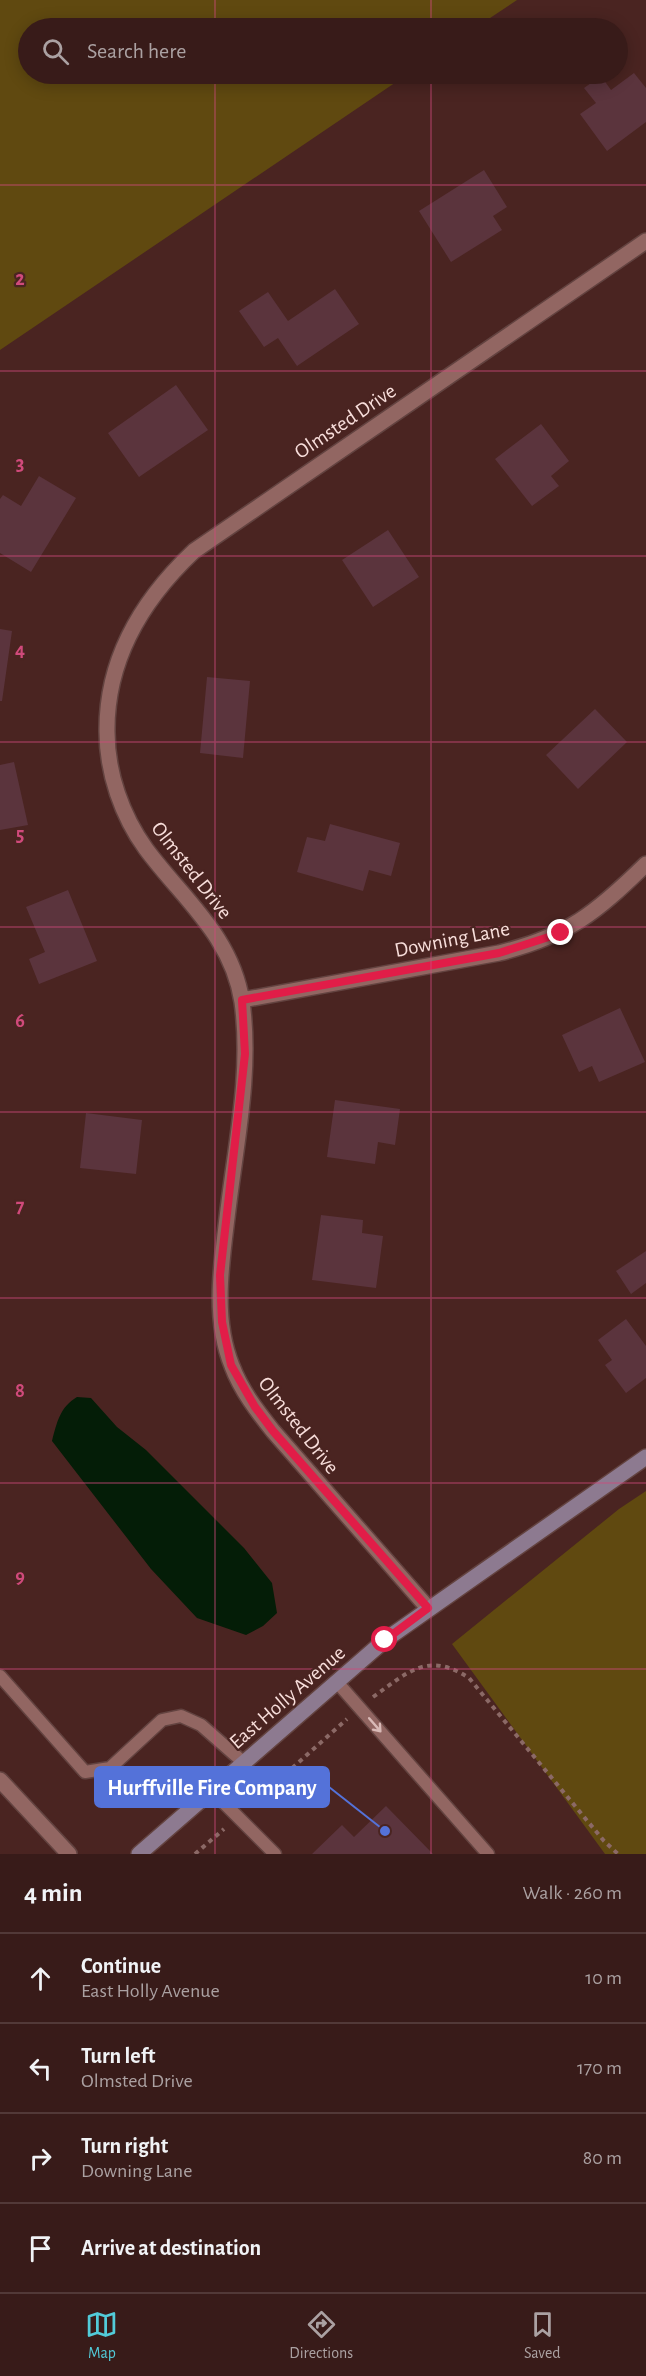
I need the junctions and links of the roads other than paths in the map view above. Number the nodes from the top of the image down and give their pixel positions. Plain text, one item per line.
1 (646, 242) edge
2 (646, 864) edge
3 (242, 1000) junction
4 (646, 1457) edge
5 (428, 1608) junction
6 (0, 1676) edge
7 (336, 1681) junction
8 (243, 1762) junction
9 (0, 1780) edge
10 (211, 1790) junction
11 (69, 1854) edge
12 (139, 1854) edge
13 (275, 1854) edge
14 (488, 1854) edge

1 - 3 street, Olmsted Drive
2 - 3 street, Downing Lane
3 - 5 street, Olmsted Drive
4 - 5 street, East Holly Avenue
5 - 7 street, East Holly Avenue
6 - 8 lane
7 - 8 street, East Holly Avenue
7 -> 14 lane
8 - 10 street, East Holly Avenue
9 - 11 street
10 - 12 street, East Holly Avenue
10 - 13 lane

